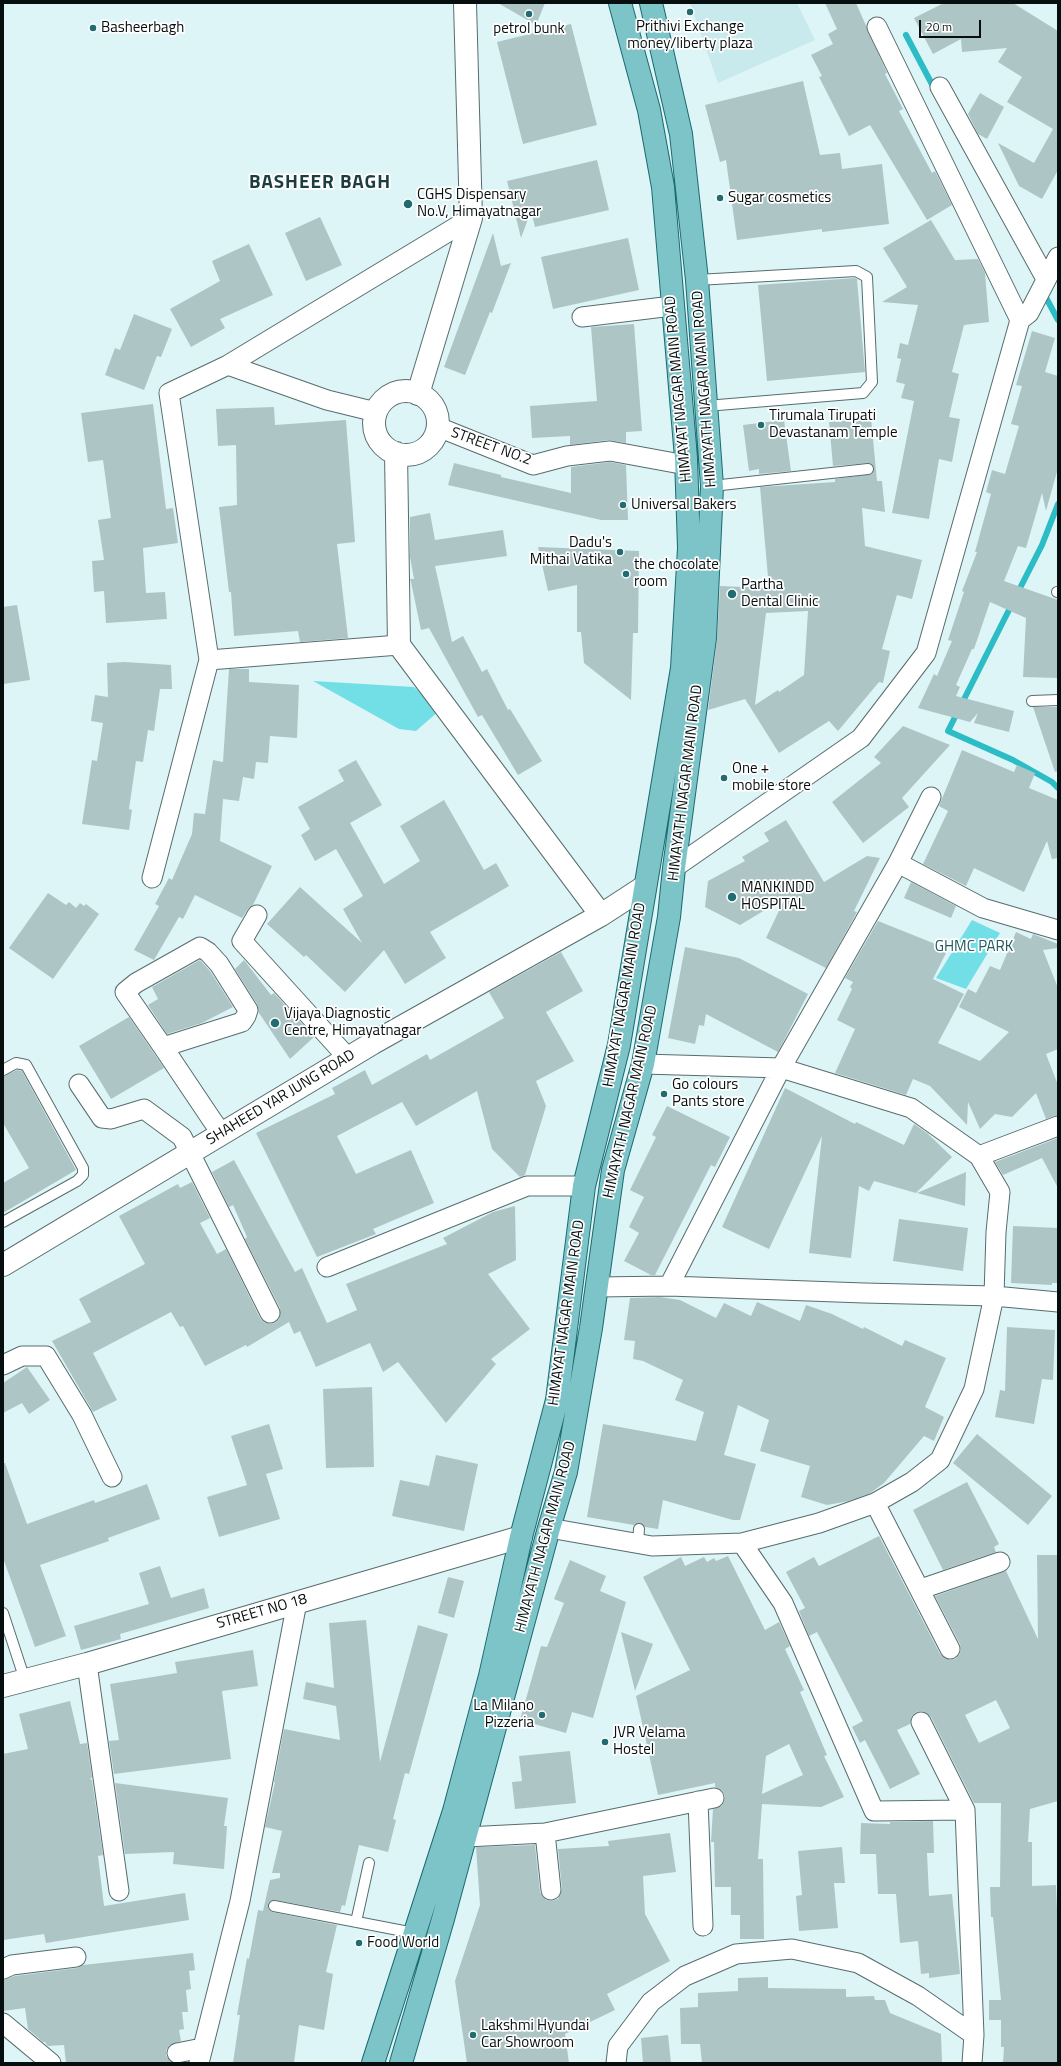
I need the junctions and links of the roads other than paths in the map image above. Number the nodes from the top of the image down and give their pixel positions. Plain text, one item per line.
1 (465, 3) edge
2 (620, 3) edge
3 (651, 3) edge
4 (877, 27) dead end
5 (940, 87) dead end
6 (470, 218) junction
7 (1058, 257) edge
8 (1046, 279) junction
9 (697, 280) junction
10 (672, 306) junction
11 (1025, 316) junction
12 (582, 317) dead end
13 (228, 365) junction
14 (418, 394) junction
15 (706, 406) junction
16 (376, 412) junction
17 (438, 427) junction
18 (396, 453) junction
19 (686, 465) junction
20 (868, 469) dead end
21 (712, 486) junction
22 (400, 645) junction
23 (209, 660) junction
24 (1058, 700) edge
25 (1032, 701) dead end
26 (931, 797) dead end
27 (898, 863) junction
28 (674, 868) junction
29 (152, 878) dead end
30 (644, 887) junction
31 (257, 915) dead end
32 (601, 915) junction
33 (1058, 930) edge
34 (163, 1047) junction
35 (348, 1058) junction
36 (643, 1064) junction
37 (781, 1068) junction
38 (3, 1070) edge
39 (79, 1084) dead end
40 (1058, 1126) edge
41 (222, 1134) junction
42 (190, 1153) junction
43 (979, 1156) junction
44 (584, 1186) junction
45 (3, 1222) edge
46 (3, 1265) edge
47 (327, 1267) dead end
48 (669, 1286) junction
49 (597, 1287) junction
50 (994, 1296) junction
51 (1058, 1302) edge
52 (270, 1313) dead end
53 (3, 1365) edge
54 (112, 1477) dead end
55 (875, 1503) junction
56 (549, 1528) junction
57 (521, 1537) junction
58 (742, 1543) junction
59 (1000, 1562) dead end
60 (921, 1589) junction
61 (297, 1602) junction
62 (3, 1613) edge
63 (950, 1649) dead end
64 (87, 1664) junction
65 (25, 1680) junction
66 (3, 1686) edge
67 (921, 1722) dead end
68 (966, 1810) junction
69 (545, 1833) junction
70 (466, 1837) junction
71 (369, 1863) dead end
72 (551, 1890) dead end
73 (119, 1891) dead end
74 (274, 1906) dead end
75 (356, 1922) junction
76 (703, 1926) dead end
77 (414, 1933) junction
78 (76, 1957) dead end
79 (3, 1969) edge
80 (3, 2023) edge
81 (974, 2035) junction
82 (177, 2053) dead end
83 (199, 2059) edge
84 (51, 2063) edge
85 (374, 2063) edge
86 (401, 2063) edge
87 (616, 2063) edge
88 (972, 2063) edge

1 - 6 street
2 - 10 main road, HIMAYAT NAGAR MAIN ROAD
3 - 9 main road, HIMAYATH NAGAR MAIN ROAD
4 - 11 street
5 - 8 street
6 - 13 street
6 - 14 street
7 - 8 street
8 - 11 street
9 - 15 main road, HIMAYATH NAGAR MAIN ROAD
9 - 15 lane
10 - 12 street
10 - 19 main road, HIMAYAT NAGAR MAIN ROAD
11 - 28 street
13 - 16 street
13 - 23 street
14 - 16 street
14 - 17 street
15 - 21 main road, HIMAYATH NAGAR MAIN ROAD
16 - 18 street
17 - 18 street
17 - 19 street, STREET NO.2
18 - 22 street
19 - 30 main road, HIMAYAT NAGAR MAIN ROAD
20 - 21 lane
21 - 28 main road, HIMAYATH NAGAR MAIN ROAD
22 - 23 street
22 - 32 street
23 - 29 street
24 - 25 lane
26 - 27 street
27 - 33 street
27 - 37 street
28 - 30 main road
28 - 36 main road, HIMAYATH NAGAR MAIN ROAD
30 - 32 street, SHAHEED YAR JUNG ROAD
30 - 44 main road, HIMAYAT NAGAR MAIN ROAD
31 - 35 street
32 - 35 street, SHAHEED YAR JUNG ROAD
34 - 34 street
34 - 41 street
35 - 41 street, SHAHEED YAR JUNG ROAD
36 - 37 street
36 - 49 main road, HIMAYATH NAGAR MAIN ROAD
37 - 43 street
37 - 48 street
38 - 45 lane
39 - 42 street
40 - 43 street
41 - 42 street, SHAHEED YAR JUNG ROAD
42 - 46 street, SHAHEED YAR JUNG ROAD
42 - 52 street
43 - 50 street
44 - 47 street
44 - 57 main road, HIMAYAT NAGAR MAIN ROAD
48 - 49 street
48 - 50 street
49 - 56 main road, HIMAYATH NAGAR MAIN ROAD
50 - 51 street
50 - 55 street
53 - 54 street
55 - 58 street
55 - 60 street
56 - 58 street
56 - 70 main road, HIMAYATH NAGAR MAIN ROAD
57 - 61 street, STREET NO 18
57 - 77 main road, HIMAYAT NAGAR MAIN ROAD
58 - 68 street
59 - 60 street
60 - 63 street
61 - 64 street, STREET NO 18
61 - 83 street
62 - 65 lane
64 - 65 street, STREET NO 18
64 - 73 street
65 - 66 street, STREET NO 18
67 - 68 street
68 - 81 street
69 - 70 street
69 - 72 street
69 - 76 street
70 - 86 main road, HIMAYATH NAGAR MAIN ROAD
71 - 75 lane
74 - 75 lane
75 - 77 lane
77 - 85 main road, HIMAYAT NAGAR MAIN ROAD
78 - 79 street
80 - 84 street
81 - 87 street
81 - 88 street
82 - 83 street

